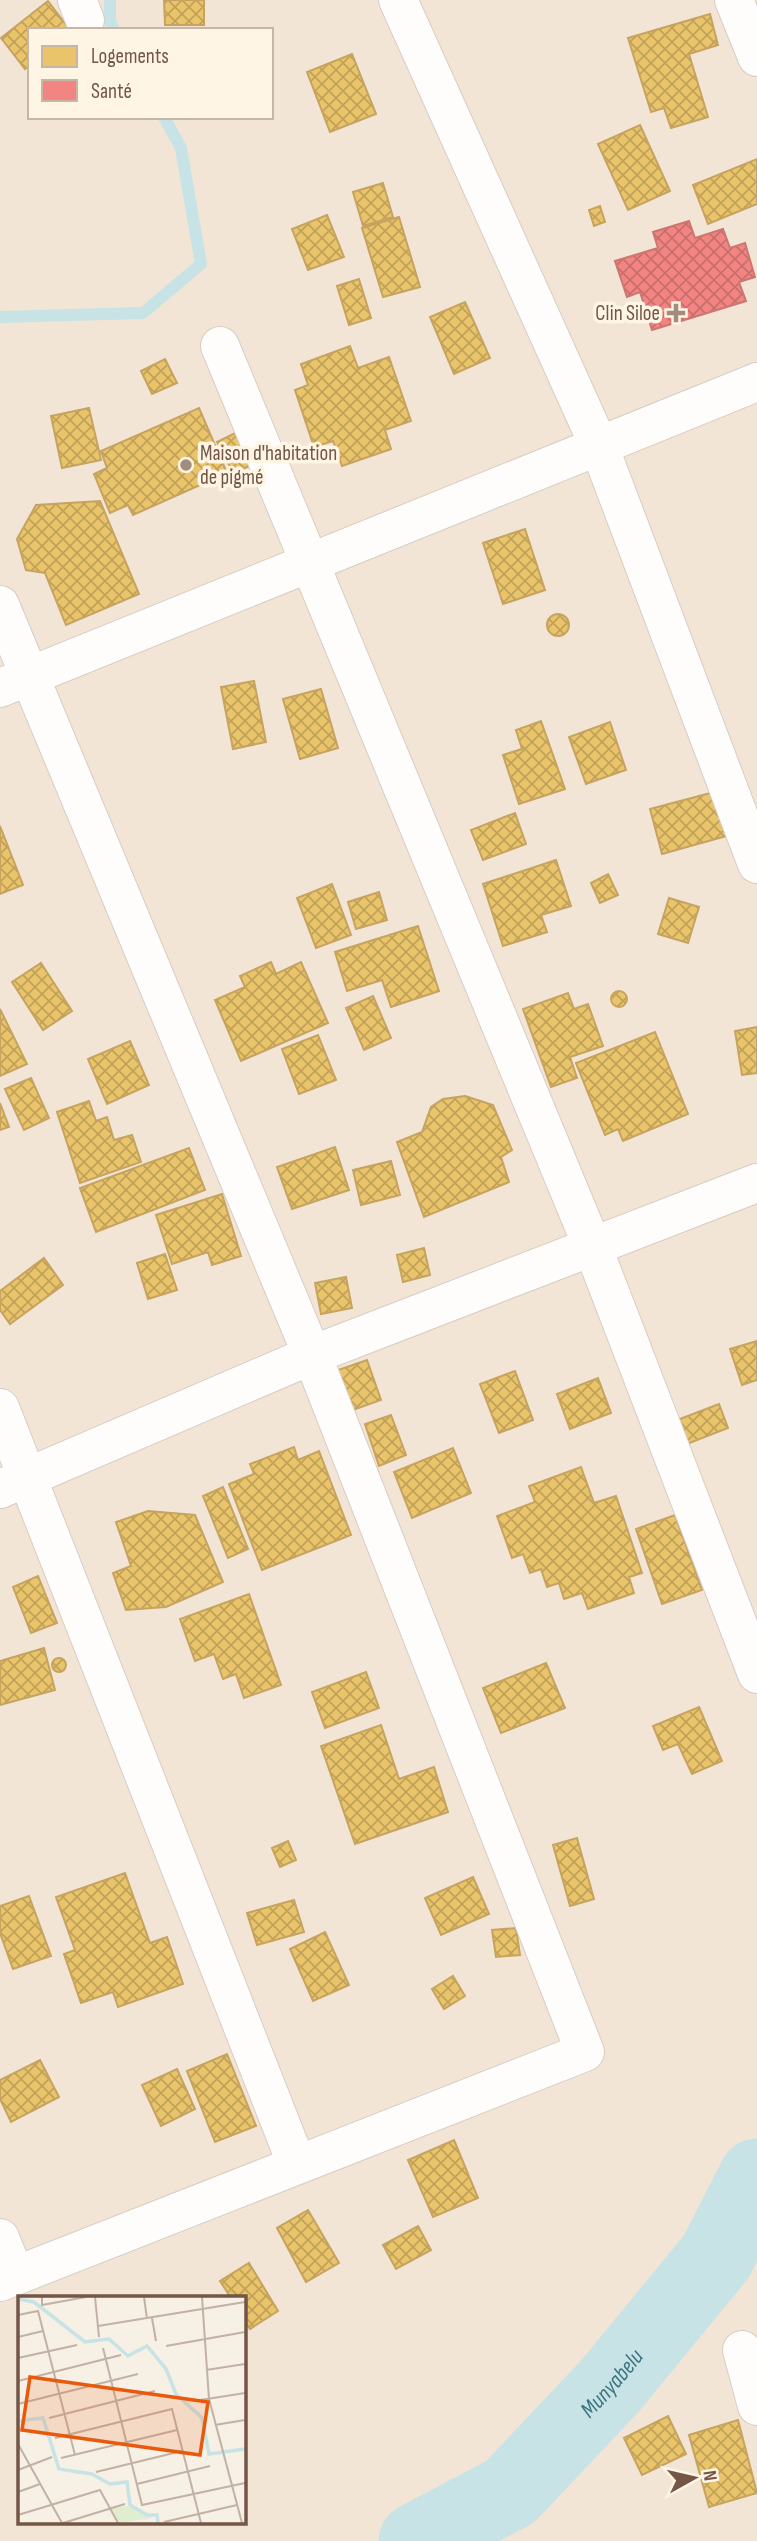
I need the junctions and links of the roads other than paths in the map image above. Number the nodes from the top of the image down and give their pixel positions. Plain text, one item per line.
1 (398, 0) edge
2 (734, 0) edge
3 (757, 57) edge
4 (219, 346) dead end
5 (757, 382) edge
6 (599, 446) junction
7 (310, 564) junction
8 (0, 605) edge
9 (16, 682) edge
10 (757, 864) edge
11 (757, 1183) edge
12 (593, 1248) junction
13 (313, 1355) junction
14 (0, 1408) edge
15 (14, 1483) edge
16 (757, 1674) edge
17 (297, 2165) junction
18 (0, 2238) edge
19 (8, 2279) edge
20 (742, 2350) dead end
21 (757, 2406) edge

1 - 6 street
2 - 3 street
4 - 7 street
5 - 6 street
6 - 7 street
6 - 10 street
7 - 9 street
7 - 12 street
8 - 9 street
9 - 13 street
11 - 12 street
12 - 13 street
12 - 16 street
13 - 15 street
13 - 17 street
14 - 15 street
15 - 17 street
17 - 19 street
18 - 19 street
20 - 21 street

